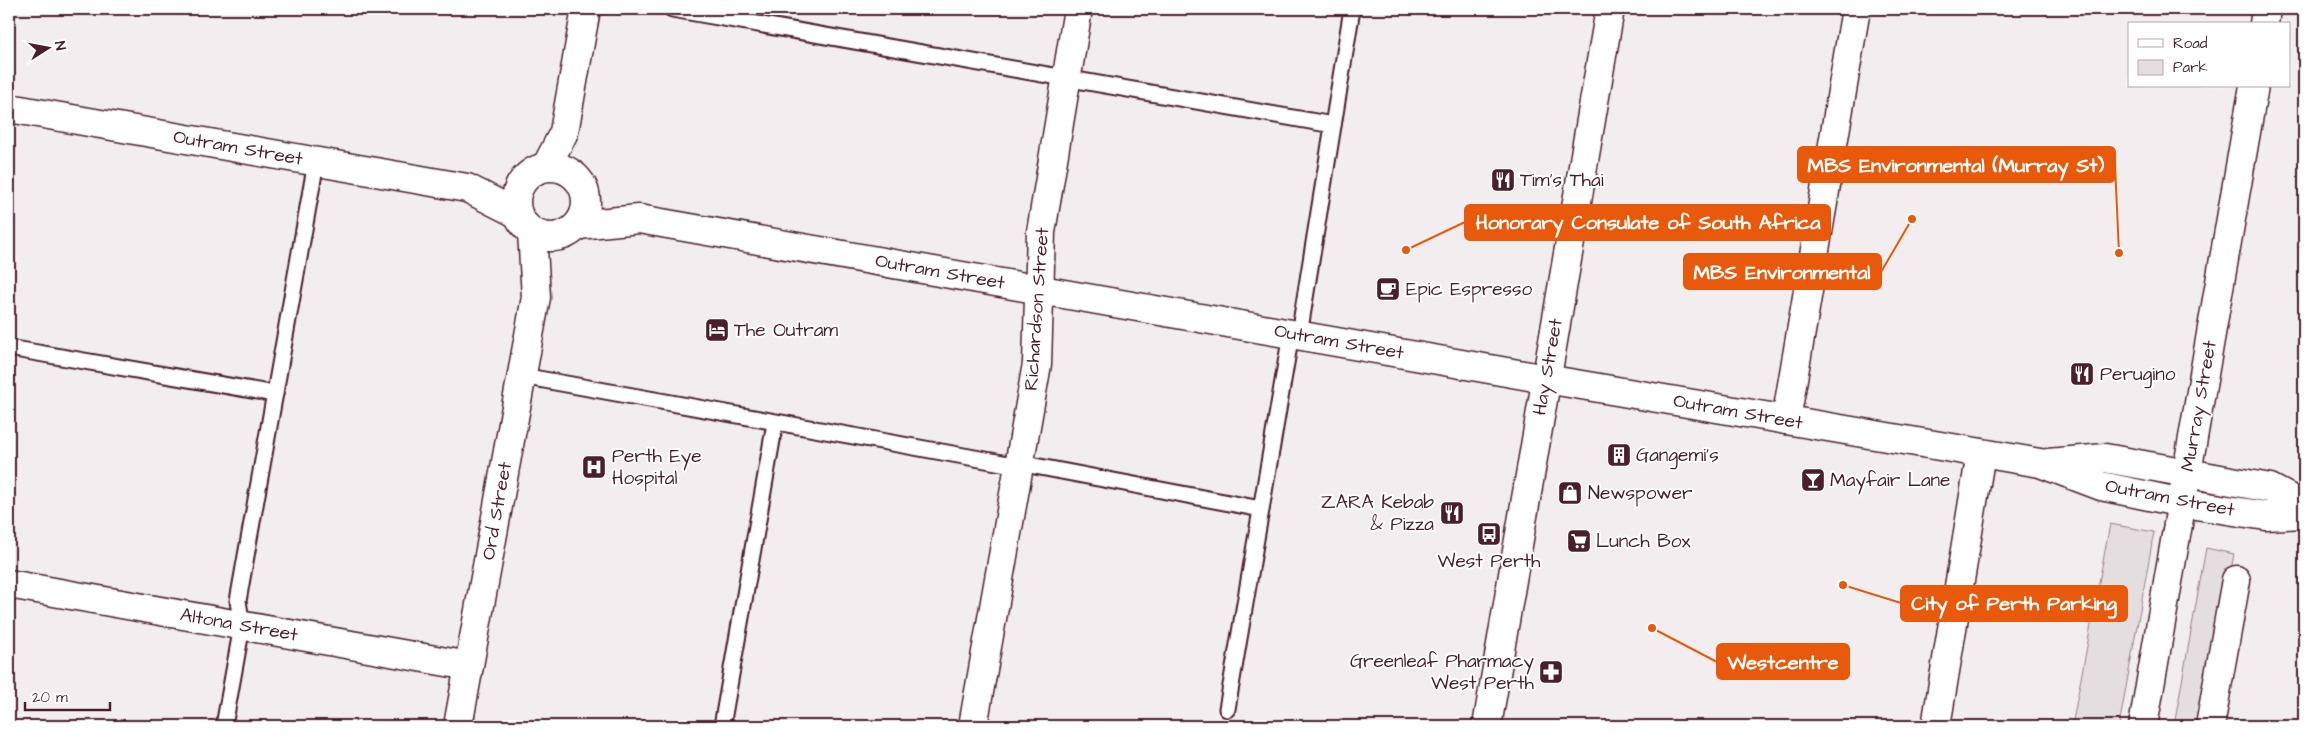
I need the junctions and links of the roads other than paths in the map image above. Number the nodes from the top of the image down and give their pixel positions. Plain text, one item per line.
1 (586, 9) edge
2 (672, 9) edge
3 (1078, 9) edge
4 (1352, 9) edge
5 (1610, 9) edge
6 (1856, 9) edge
7 (2266, 9) edge
8 (2264, 22) edge
9 (1066, 78) junction
10 (2254, 88) edge
11 (9, 108) edge
12 (1333, 125) junction
13 (316, 162) junction
14 (556, 177) junction
15 (467, 188) junction
16 (639, 219) junction
17 (525, 223) junction
18 (573, 229) junction
19 (1039, 290) junction
20 (536, 297) junction
21 (1295, 335) junction
22 (9, 348) edge
23 (522, 376) junction
24 (1546, 379) junction
25 (275, 394) junction
26 (1786, 420) junction
27 (775, 422) junction
28 (1981, 453) junction
29 (2040, 463) junction
30 (1019, 465) junction
31 (2188, 473) junction
32 (2183, 503) junction
33 (2304, 506) edge
34 (1261, 509) junction
35 (2304, 514) edge
36 (2236, 580) dead end
37 (9, 584) edge
38 (242, 626) junction
39 (469, 666) junction
40 (1227, 709) dead end
41 (224, 726) edge
42 (458, 726) edge
43 (722, 726) edge
44 (973, 726) edge
45 (1487, 726) edge
46 (1936, 726) edge
47 (2143, 726) edge
48 (2210, 726) edge

1 - 14 street
2 - 9 lane
3 - 9 street, Richardson Street
4 - 12 lane
5 - 24 street, Hay Street
6 - 26 street
7 - 8 street
9 - 12 lane
9 - 19 street, Richardson Street
10 - 31 street, Murray Street
11 - 13 street, Outram Street
12 - 21 lane
13 - 15 street, Outram Street
13 - 25 lane
14 - 15 street, Outram Street
14 - 16 street, Outram Street
14 - 17 street
14 - 18 street
15 - 17 street, Outram Street
16 - 18 street, Outram Street
16 - 19 street, Outram Street
17 - 18 street
17 - 20 street, Ord Street
18 - 20 street, Ord Street
19 - 21 street, Outram Street
19 - 30 street, Richardson Street
20 - 23 street, Ord Street
21 - 24 street, Outram Street
21 - 34 lane
22 - 25 lane
23 - 27 lane
23 - 39 street, Ord Street
24 - 26 street, Outram Street
24 - 45 street, Hay Street
25 - 38 lane
26 - 28 street, Outram Street
27 - 30 lane
27 - 43 lane
28 - 29 street, Outram Street
28 - 46 street
29 - 31 street, Outram Street
29 - 32 street, Outram Street
30 - 34 lane
30 - 44 street, Richardson Street
31 - 32 street, Murray Street
31 - 33 street, Outram Street
32 - 35 street, Outram Street
32 - 47 street, Murray Street
34 - 40 lane
36 - 48 street
37 - 38 street, Altona Street
38 - 39 street, Altona Street
38 - 41 lane
39 - 42 street, Ord Street

